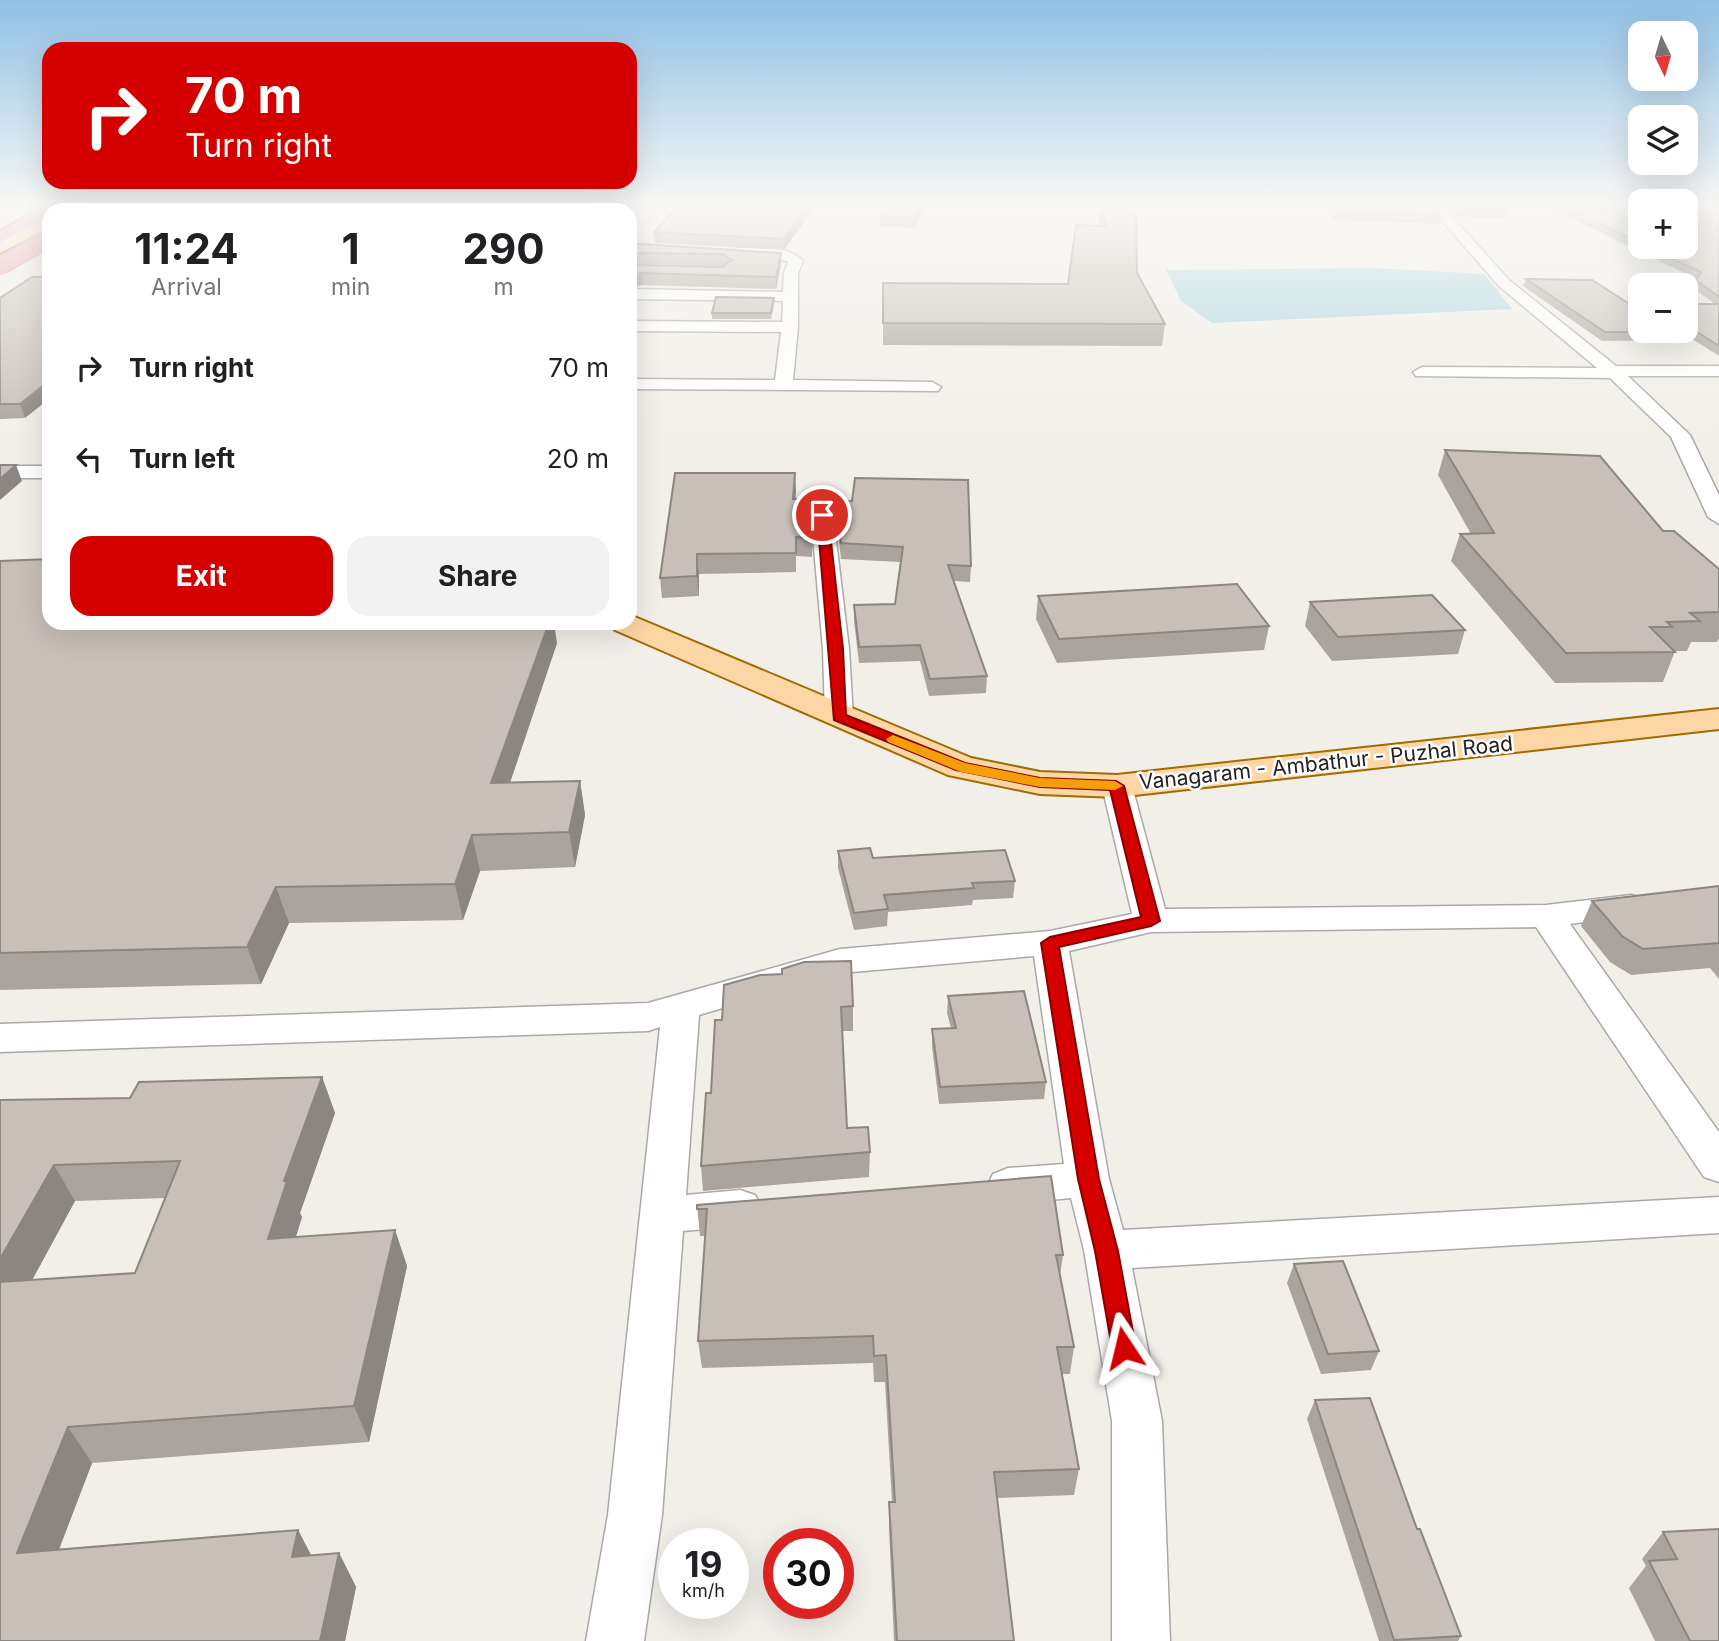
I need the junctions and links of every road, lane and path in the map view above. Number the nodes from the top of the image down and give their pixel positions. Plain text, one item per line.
1 (786, 285) edge
2 (1507, 285) edge
3 (637, 294) edge
4 (789, 297) junction
5 (637, 326) edge
6 (790, 327) junction
7 (1719, 371) edge
8 (1422, 372) dead end
9 (1613, 372) junction
10 (637, 384) edge
11 (783, 386) junction
12 (932, 387) dead end
13 (0, 472) edge
14 (42, 472) edge
15 (822, 515) dead end
16 (1719, 517) edge
17 (637, 628) edge
18 (839, 717) junction
19 (1719, 719) edge
20 (1116, 786) junction
21 (1666, 902) edge
22 (1546, 916) junction
23 (1151, 921) junction
24 (1050, 943) junction
25 (681, 1010) junction
26 (0, 1038) edge
27 (1719, 1166) edge
28 (1088, 1179) junction
29 (964, 1189) edge
30 (785, 1204) edge
31 (662, 1215) junction
32 (1719, 1215) edge
33 (1106, 1251) junction
34 (615, 1641) edge
35 (1141, 1641) edge

1 - 4 street
2 - 9 street
3 - 4 street
4 - 6 street
5 - 6 street
6 - 11 street
7 - 9 street
8 - 9 street
9 - 16 street
10 - 11 street
11 - 12 street
13 - 14 street
15 - 18 street
17 - 18 main road, Vanagaram - Ambathur - Puzhal Road
18 - 20 main road, Vanagaram - Ambathur - Puzhal Road
19 - 20 main road, Vanagaram - Ambathur - Puzhal Road
20 - 23 street
21 - 22 street
22 - 23 street
22 - 27 street
23 - 24 street
24 - 25 street
24 - 28 street
25 - 26 street
25 - 31 street
28 - 29 street
28 - 33 street
30 - 31 street
31 - 34 street
32 - 33 street
33 - 35 street

